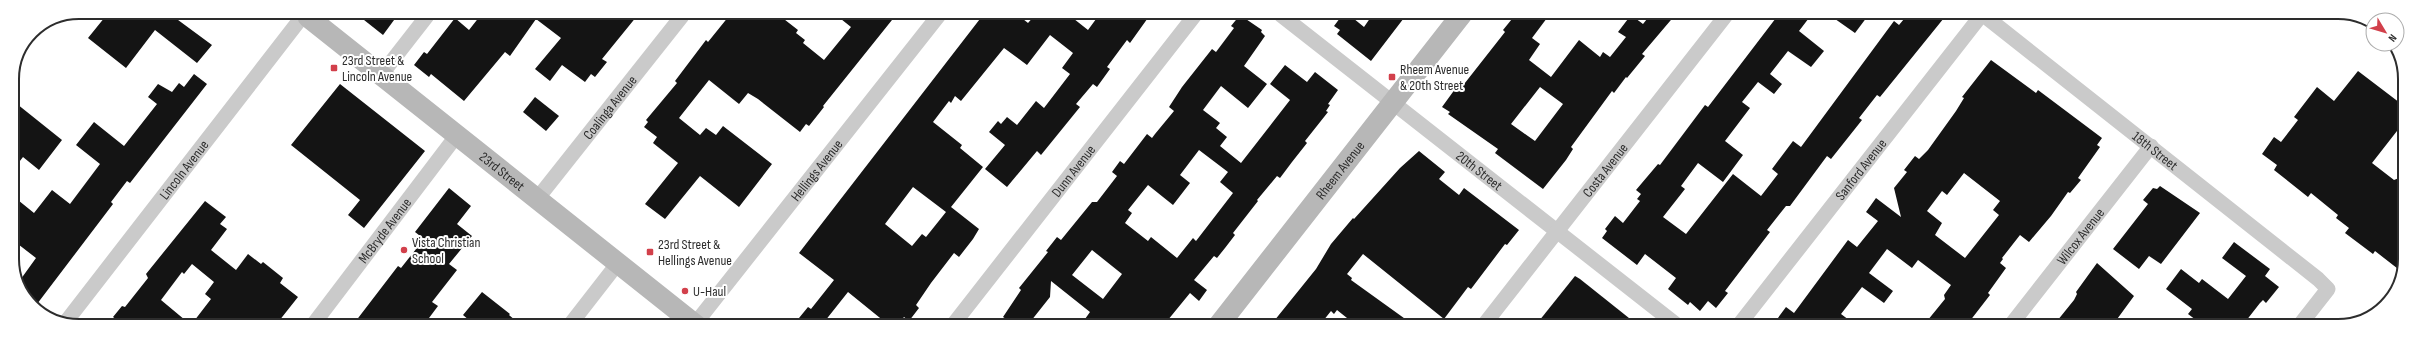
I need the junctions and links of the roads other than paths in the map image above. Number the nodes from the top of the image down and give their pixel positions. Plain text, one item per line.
1 (300, 19) edge
2 (312, 19) edge
3 (425, 19) edge
4 (680, 19) edge
5 (936, 19) edge
6 (1192, 19) edge
7 (1286, 19) edge
8 (1458, 19) edge
9 (1723, 19) edge
10 (1978, 19) edge
11 (1988, 19) edge
12 (381, 75) junction
13 (1393, 102) junction
14 (457, 135) junction
15 (2151, 146) junction
16 (537, 198) junction
17 (1557, 230) junction
18 (618, 263) junction
19 (70, 318) edge
20 (317, 319) edge
21 (574, 319) edge
22 (688, 319) edge
23 (701, 319) edge
24 (957, 319) edge
25 (1223, 319) edge
26 (1488, 319) edge
27 (1669, 319) edge
28 (1743, 319) edge
29 (2015, 319) edge
30 (2304, 319) edge

1 - 19 street, Lincoln Avenue
2 - 12 main road, 23rd Street
3 - 12 street
4 - 16 street, Coalinga Avenue
5 - 23 street, Hellings Avenue
6 - 24 street, Dunn Avenue
7 - 13 street, 20th Street
8 - 13 main road, Rheem Avenue
9 - 17 street, Costa Avenue
10 - 28 street, Sanford Avenue
11 - 15 street, 18th Street
12 - 14 main road, 23rd Street
13 - 17 street, 20th Street
13 - 25 main road, Rheem Avenue
14 - 16 main road, 23rd Street
14 - 20 street, McBryde Avenue
15 - 29 street, Wilcox Avenue
15 - 30 street, 18th Street
16 - 18 main road, 23rd Street
17 - 26 street, Costa Avenue
17 - 27 street, 20th Street
18 - 21 street
18 - 22 main road, 23rd Street

